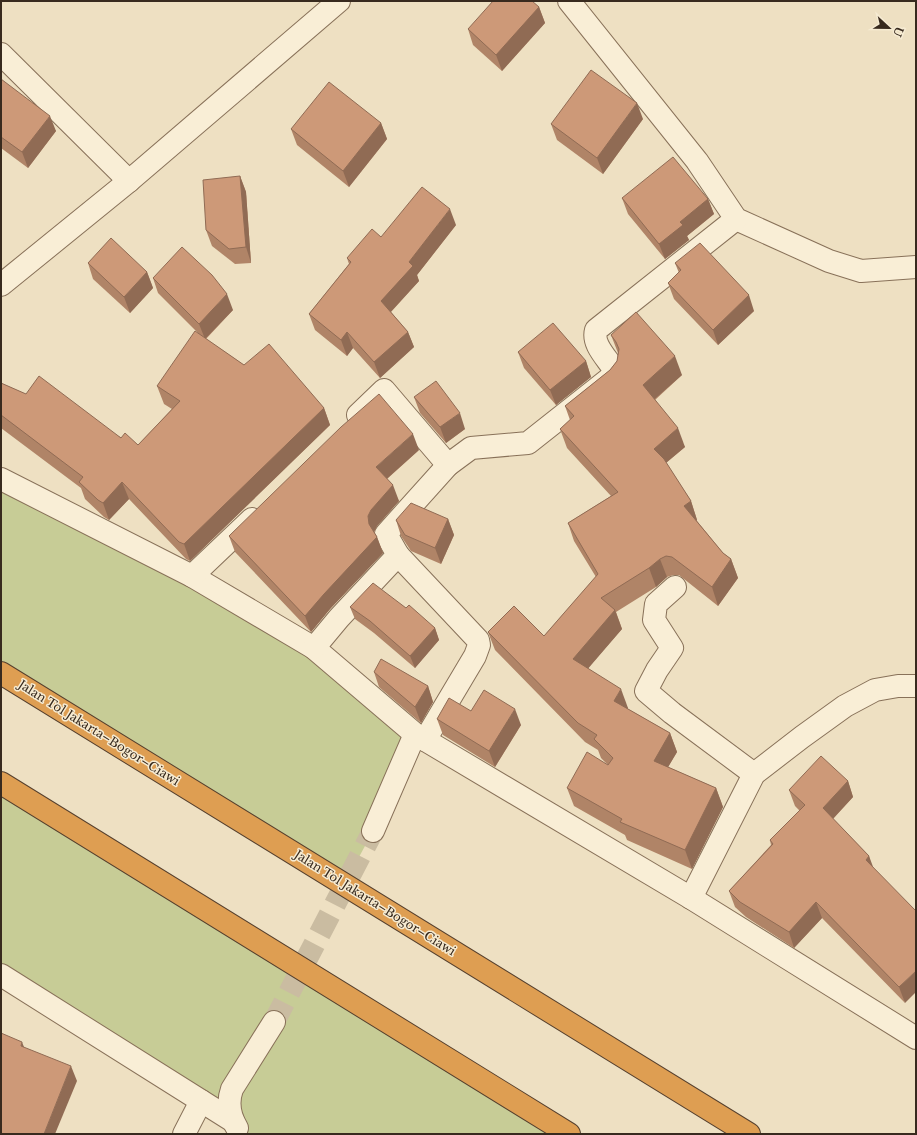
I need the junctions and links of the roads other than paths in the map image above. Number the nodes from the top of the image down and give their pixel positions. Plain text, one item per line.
1 (339, 1) edge
2 (569, 1) edge
3 (1, 54) edge
4 (130, 181) junction
5 (736, 219) junction
6 (916, 267) edge
7 (1, 285) edge
8 (345, 428) edge
9 (448, 465) junction
10 (1, 478) edge
11 (266, 505) edge
12 (398, 555) junction
13 (192, 576) junction
14 (675, 587) dead end
15 (314, 648) junction
16 (1, 673) edge
17 (916, 686) edge
18 (420, 737) junction
19 (754, 774) junction
20 (1, 783) edge
21 (373, 831) tunnel mouth
22 (691, 898) junction
23 (1, 975) edge
24 (274, 1022) tunnel mouth
25 (916, 1038) edge
26 (200, 1101) junction
27 (237, 1128) edge
28 (184, 1134) edge
29 (569, 1134) edge
30 (749, 1134) edge

1 - 4 street
2 - 5 street
3 - 4 street
4 - 7 street
5 - 6 street
5 - 9 street
8 - 9 street
9 - 12 street
10 - 13 street
11 - 13 street
12 - 15 street
12 - 18 street
13 - 15 street
14 - 19 street
15 - 18 street
16 - 30 highway, Jalan Tol Jakarta–Bogor–Ciawi
17 - 19 street
18 - 21 street
18 - 22 street
19 - 22 street
20 - 29 highway
22 - 25 street
23 - 26 street
24 - 27 street
26 - 27 street
26 - 28 street

